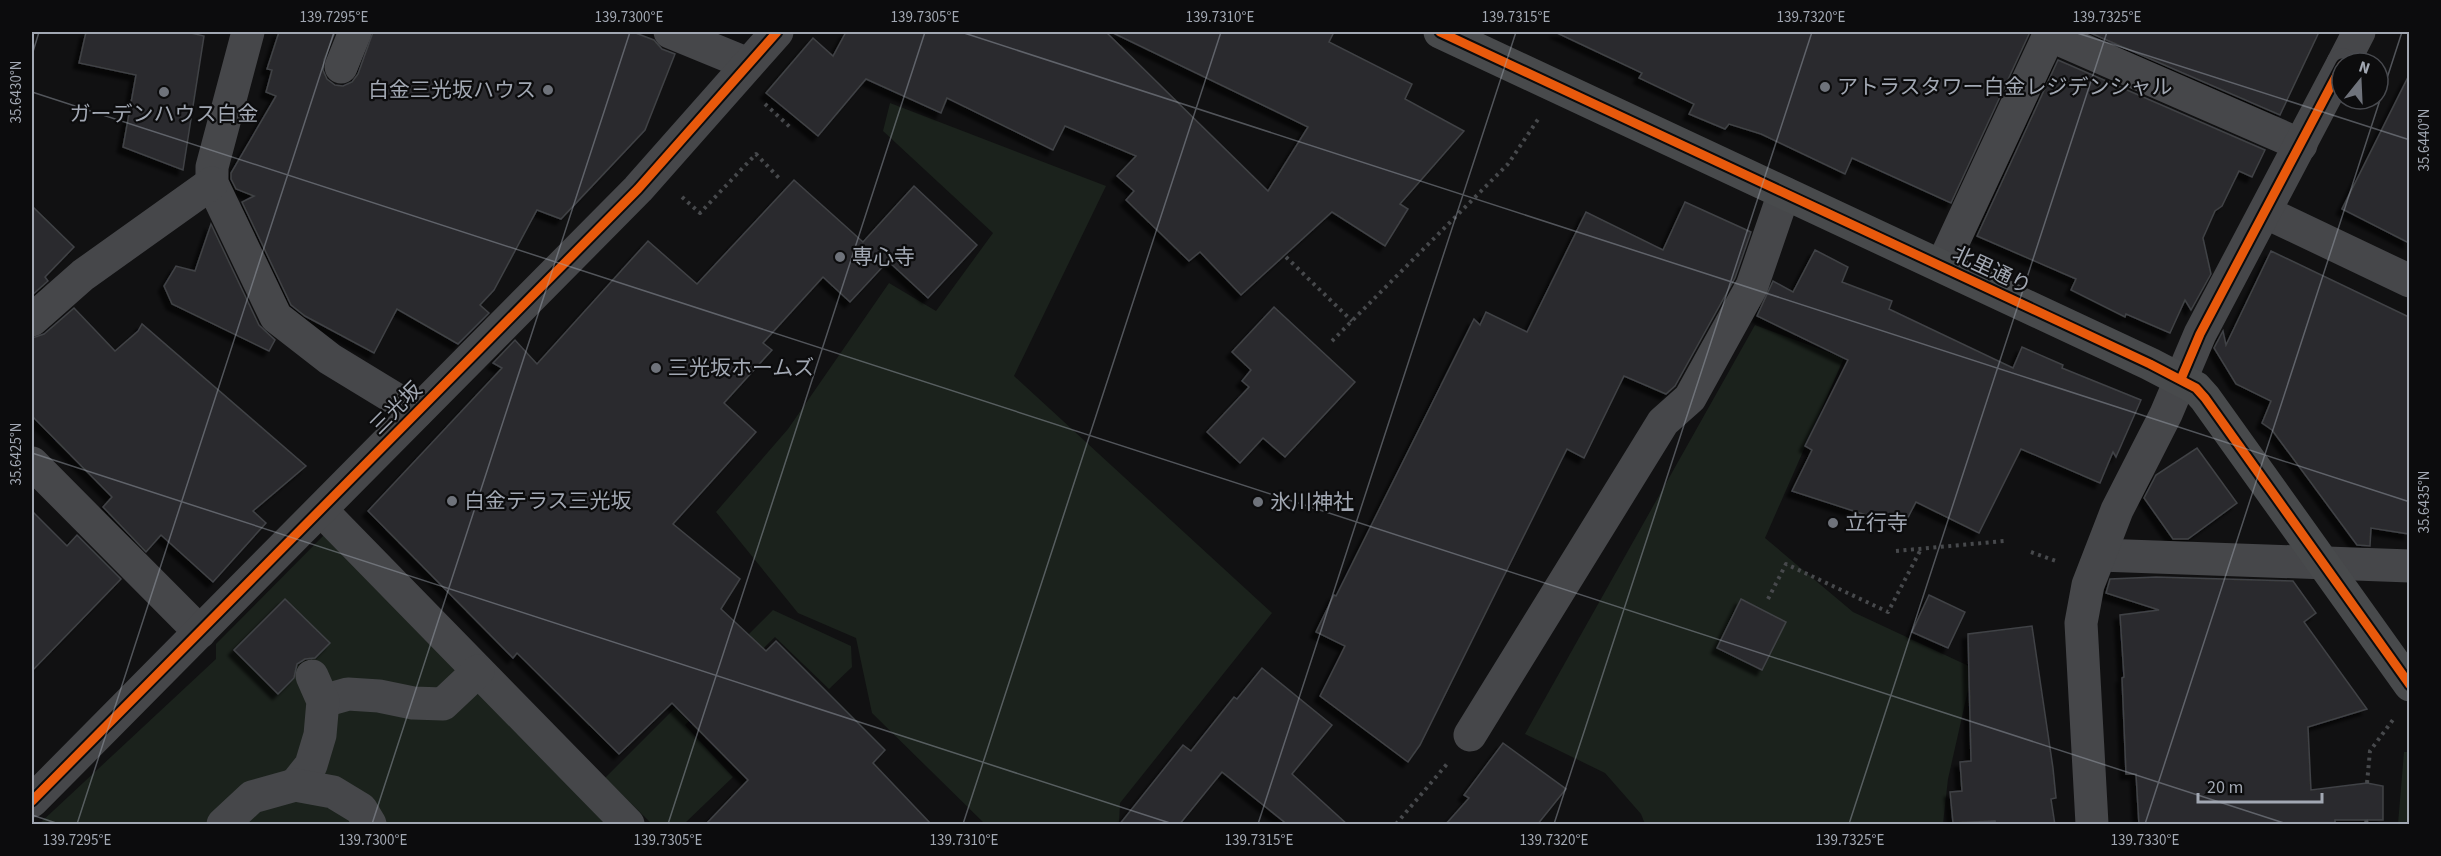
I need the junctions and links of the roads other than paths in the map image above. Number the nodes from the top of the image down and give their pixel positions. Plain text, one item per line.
1 (248, 32) edge
2 (356, 32) edge
3 (670, 32) edge
4 (777, 32) edge
5 (1440, 32) edge
6 (2360, 32) edge
7 (2350, 51) edge
8 (748, 64) junction
9 (341, 67) dead end
10 (2330, 89) edge
11 (2301, 145) junction
12 (212, 183) junction
13 (1784, 193) junction
14 (2265, 212) junction
15 (1942, 266) junction
16 (2409, 281) edge
17 (32, 320) edge
18 (2181, 379) junction
19 (417, 412) junction
20 (32, 463) edge
21 (321, 510) junction
22 (2100, 555) junction
23 (2322, 564) junction
24 (2409, 566) edge
25 (200, 632) junction
26 (478, 671) junction
27 (2403, 700) edge
28 (1461, 747) road end
29 (295, 785) junction
30 (32, 801) edge
31 (223, 825) edge
32 (370, 825) edge
33 (628, 825) edge
34 (2092, 825) edge

1 - 12 street
2 - 9 street
3 - 8 street
4 - 8 street, 三光坂
5 - 13 main road, 北里通り
6 - 7 street
8 - 19 street, 三光坂
10 - 11 street
11 - 14 street
11 - 15 street
12 - 17 street
12 - 19 street
13 - 15 main road, 北里通り
13 - 28 street
14 - 16 street
14 - 18 street
15 - 18 main road, 北里通り
18 - 22 street
18 - 23 main road, 北里通り
19 - 21 street, 三光坂
20 - 25 street
21 - 25 street, 三光坂
21 - 26 street
22 - 23 street
22 - 34 street
23 - 24 street
23 - 27 main road, 北里通り
25 - 30 street, 三光坂
26 - 29 street
26 - 33 street
29 - 31 street
29 - 32 street

